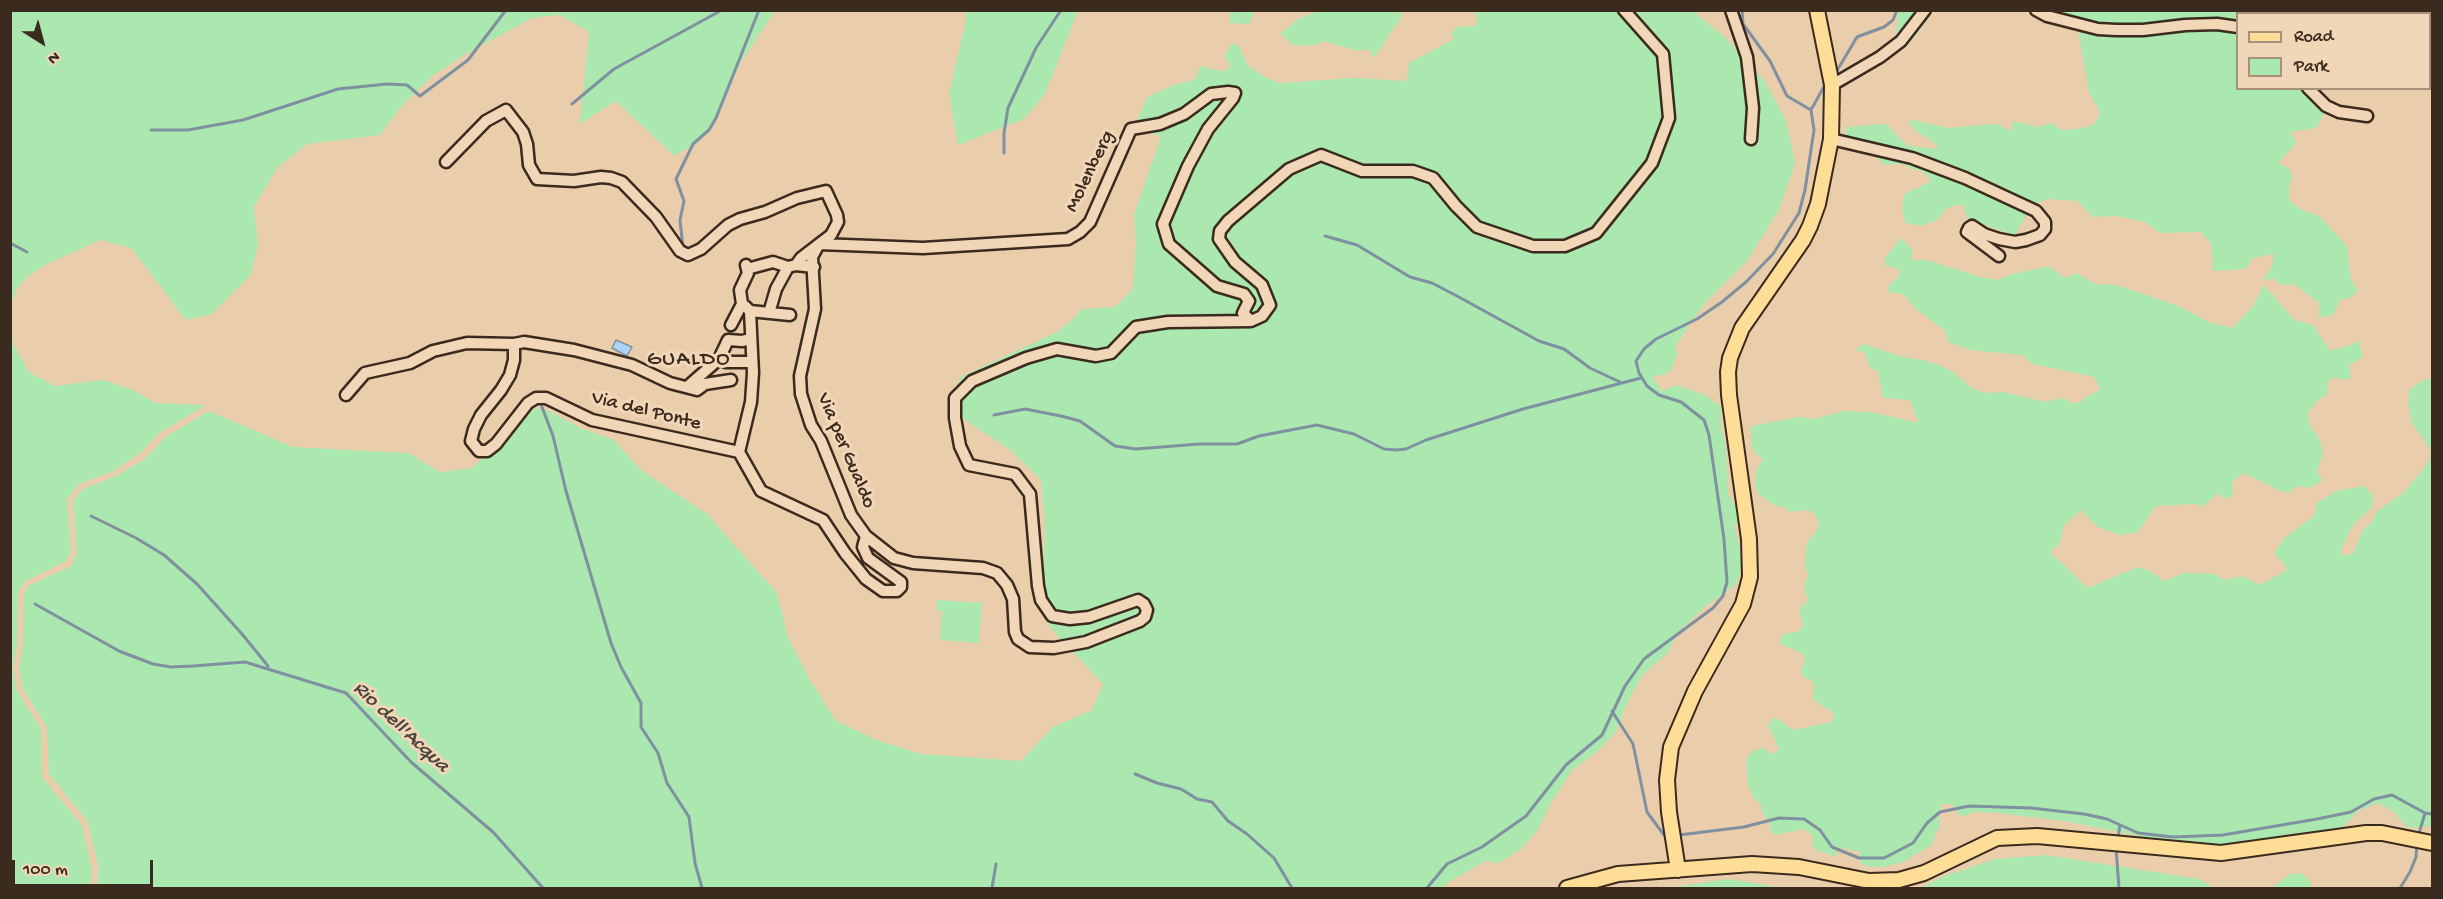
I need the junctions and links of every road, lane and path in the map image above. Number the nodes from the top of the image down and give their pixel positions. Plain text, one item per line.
1 (1624, 10) edge
2 (1731, 10) edge
3 (1817, 10) edge
4 (1924, 10) edge
5 (2036, 10) edge
6 (2236, 27) edge
7 (1831, 79) junction
8 (2310, 90) edge
9 (2367, 116) dead end
10 (1751, 139) dead end
11 (1831, 139) junction
12 (446, 162) dead end
13 (819, 244) junction
14 (1999, 256) dead end
15 (792, 266) junction
16 (814, 267) junction
17 (746, 307) junction
18 (769, 313) junction
19 (790, 315) dead end
20 (1251, 321) junction
21 (731, 326) dead end
22 (751, 339) junction
23 (514, 344) junction
24 (719, 359) junction
25 (753, 362) junction
26 (731, 380) dead end
27 (687, 387) junction
28 (346, 395) dead end
29 (738, 452) junction
30 (867, 536) junction
31 (2433, 843) edge
32 (1678, 870) junction
33 (1567, 888) edge

1 - 20 street
2 - 10 street
3 - 7 main road
4 - 7 street
5 - 6 street
7 - 11 main road
8 - 9 street
11 - 14 street
11 - 32 main road
12 - 13 street
13 - 15 street
13 - 16 street, Via per Gualdo
13 - 20 street, Molenberg
15 - 16 street
15 - 17 street
15 - 18 street
16 - 30 street, Via per Gualdo
17 - 18 street
17 - 21 street
17 - 22 street
18 - 19 street
20 - 30 street, Via per Gualdo
22 - 24 street
22 - 25 street
23 - 27 street
23 - 28 street
23 - 29 street, Via del Ponte
24 - 25 street
24 - 27 street
25 - 29 street
26 - 27 street
29 - 30 street
31 - 32 main road
32 - 33 main road

